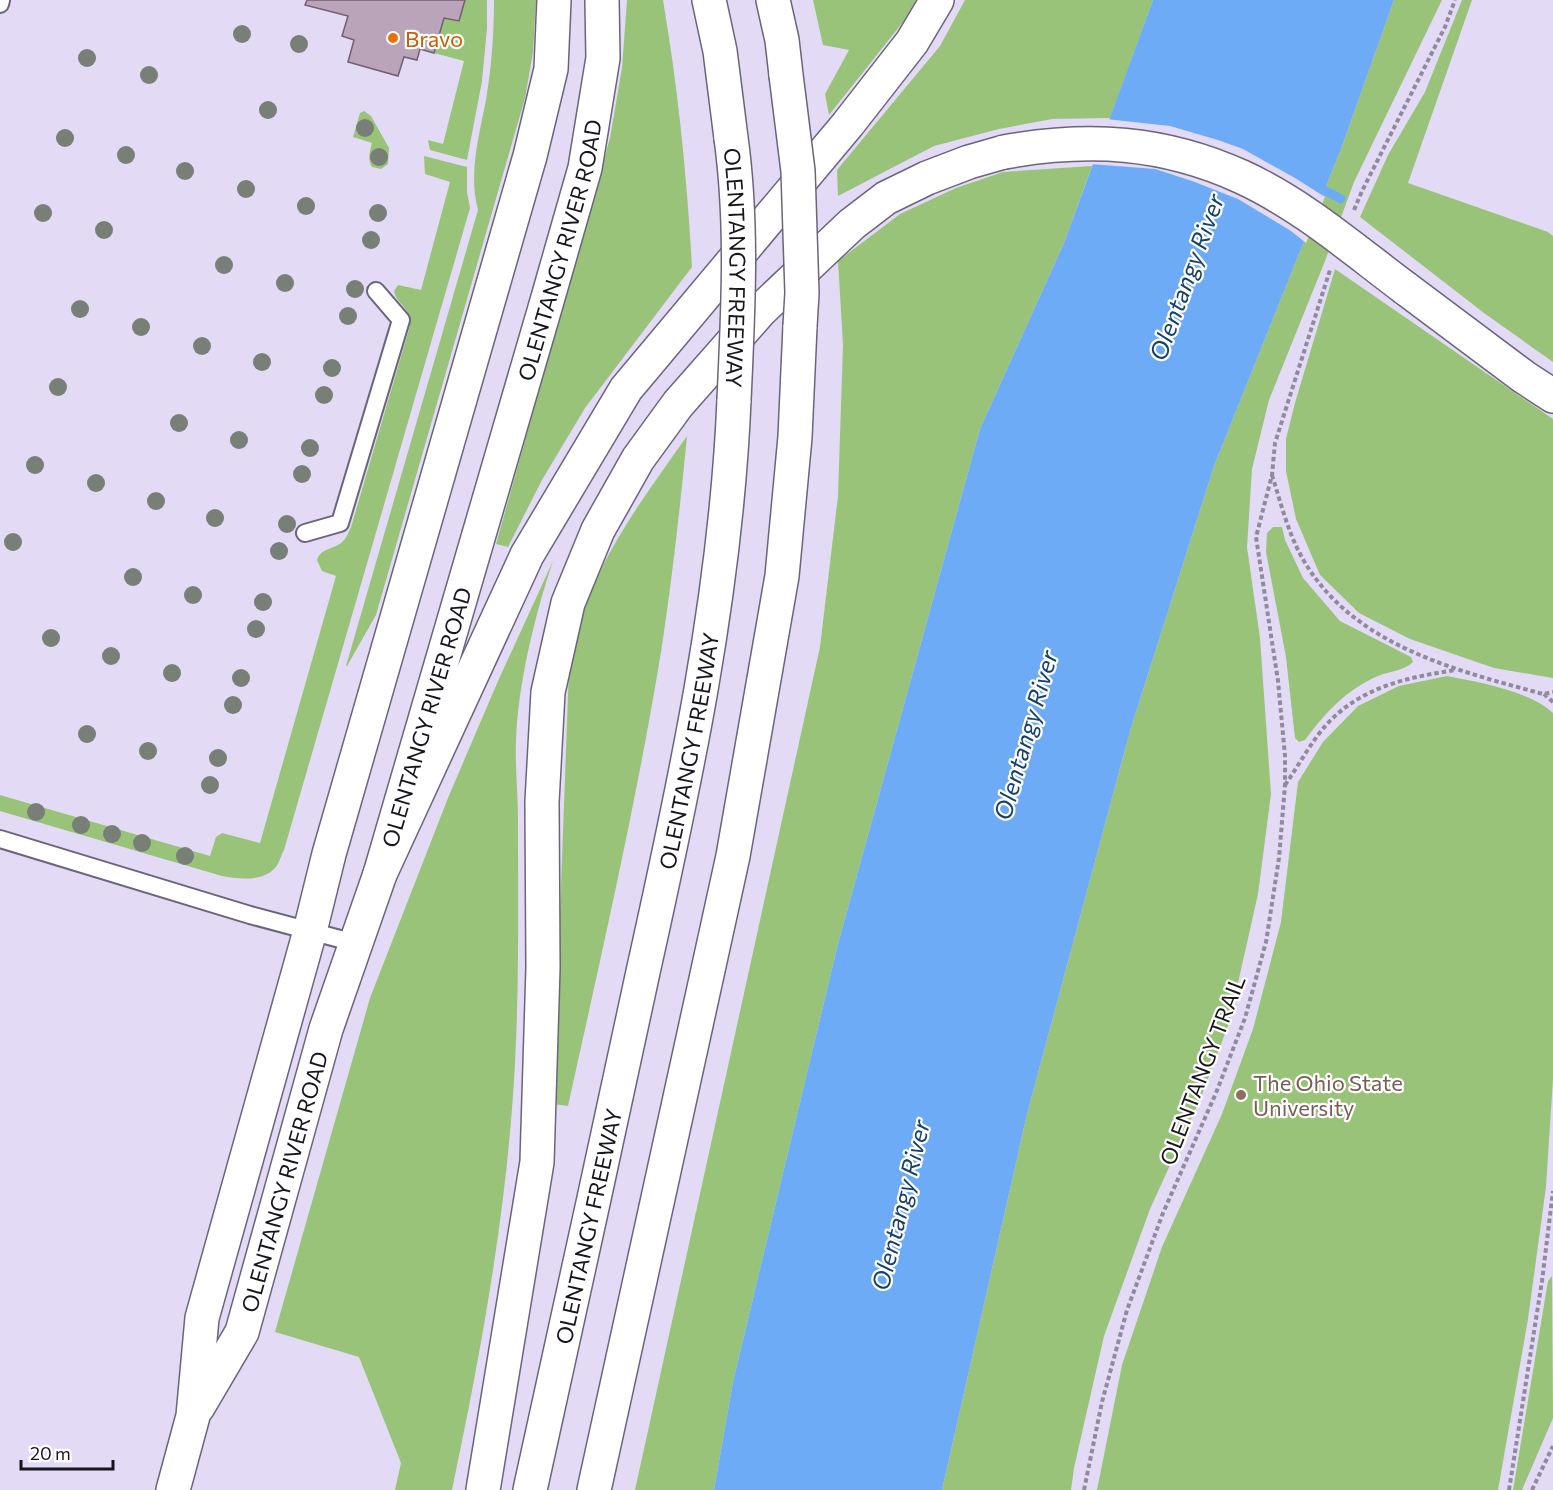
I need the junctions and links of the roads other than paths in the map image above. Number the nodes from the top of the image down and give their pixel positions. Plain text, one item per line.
1 (554, 0) edge
2 (602, 0) edge
3 (709, 0) edge
4 (773, 0) edge
5 (937, 0) edge
6 (376, 291) dead end
7 (1553, 396) edge
8 (305, 533) dead end
9 (0, 839) edge
10 (380, 874) junction
11 (310, 931) junction
12 (355, 943) junction
13 (193, 1416) junction
14 (173, 1490) edge
15 (483, 1490) edge
16 (530, 1490) edge
17 (594, 1490) edge

1 - 11 main road, OLENTANGY RIVER ROAD
2 - 10 main road, OLENTANGY RIVER ROAD
3 - 16 main road, OLENTANGY FREEWAY, bridge
4 - 17 main road, bridge
5 - 10 main road
6 - 8 lane
7 - 15 main road, bridge
9 - 11 lane
10 - 12 main road, OLENTANGY RIVER ROAD
11 - 12 lane
11 - 13 main road, OLENTANGY RIVER ROAD
12 - 13 main road, OLENTANGY RIVER ROAD
13 - 14 main road, OLENTANGY RIVER ROAD

